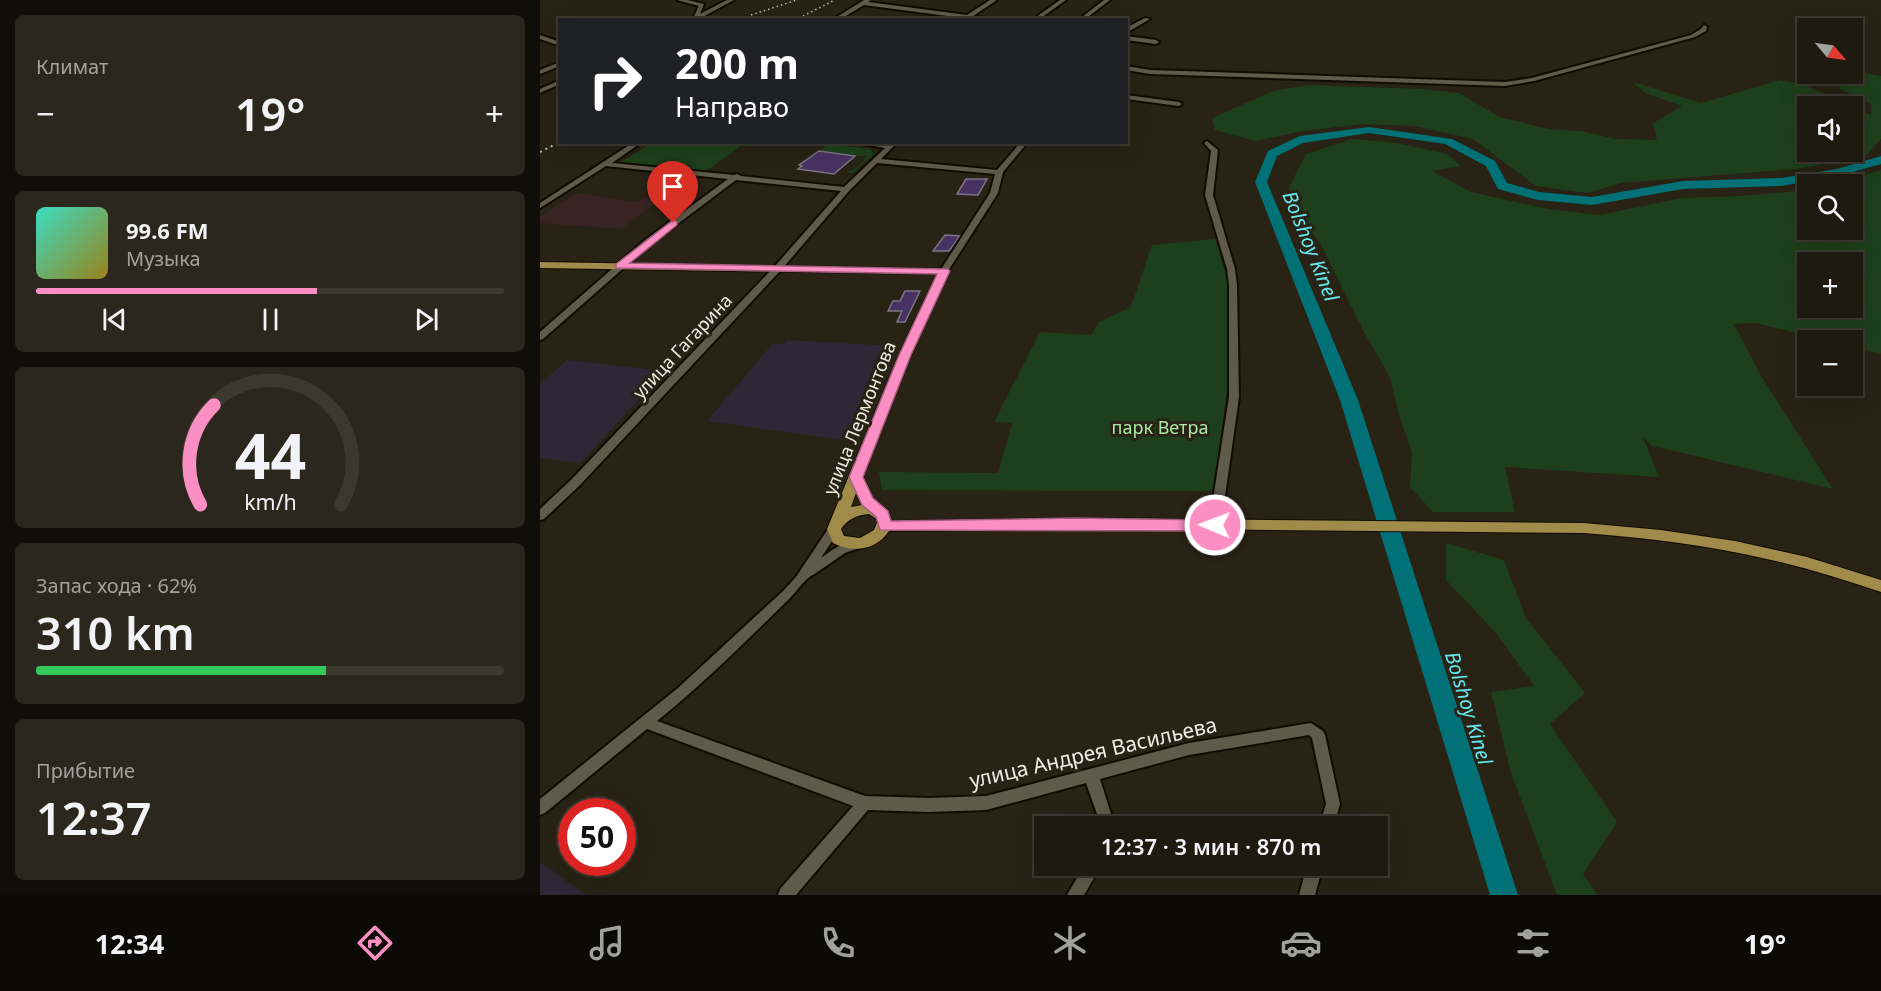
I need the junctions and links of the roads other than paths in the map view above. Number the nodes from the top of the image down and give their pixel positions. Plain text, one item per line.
1 (680, 0) edge
2 (731, 0) edge
3 (994, 0) edge
4 (1063, 0) edge
5 (1107, 0) edge
6 (866, 1) edge
7 (694, 18) edge
8 (695, 18) edge
9 (837, 18) edge
10 (965, 18) edge
11 (1037, 18) edge
12 (1083, 18) edge
13 (1147, 19) dead end
14 (1704, 27) dead end
15 (1128, 31) edge
16 (1128, 38) edge
17 (542, 39) edge
18 (1156, 42) dead end
19 (558, 43) edge
20 (558, 65) edge
21 (1128, 68) edge
22 (540, 72) edge
23 (558, 83) edge
24 (540, 91) edge
25 (1128, 97) edge
26 (1179, 104) dead end
27 (1207, 143) dead end
28 (636, 144) edge
29 (892, 144) edge
30 (1023, 144) edge
31 (874, 161) junction
32 (605, 165) junction
33 (999, 172) junction
34 (737, 176) junction
35 (846, 189) junction
36 (540, 206) edge
37 (540, 265) edge
38 (620, 266) junction
39 (778, 268) junction
40 (944, 271) junction
41 (540, 337) edge
42 (856, 477) junction
43 (878, 511) junction
44 (540, 516) edge
45 (1215, 525) junction
46 (835, 526) junction
47 (885, 526) junction
48 (858, 544) junction
49 (800, 580) junction
50 (1878, 581) edge
51 (646, 723) junction
52 (1091, 775) junction
53 (865, 803) junction
54 (540, 808) edge
55 (1105, 816) edge
56 (1330, 816) edge
57 (1087, 876) edge
58 (1312, 876) edge
59 (786, 895) edge
60 (1075, 895) edge
61 (1307, 895) edge

1 - 7 street
2 - 8 street
3 - 10 street
4 - 11 street
5 - 12 street
6 - 9 street
6 - 10 street
13 - 15 street
14 - 21 street
16 - 18 street
17 - 19 street
20 - 22 street
23 - 24 street
25 - 26 street
27 - 45 street
28 - 32 street
29 - 31 street, улица Гагарина
30 - 33 street, улица Лермонтова
31 - 33 street
31 - 35 street, улица Гагарина
32 - 34 street
32 - 36 street
33 - 40 street, улица Лермонтова
34 - 35 street
34 - 38 street
35 - 39 street, улица Гагарина
37 - 38 main road
38 - 39 main road
38 - 41 street
39 - 40 main road
39 - 44 street, улица Гагарина
40 - 42 main road, улица Лермонтова
42 - 43 main road
42 - 46 main road, улица Лермонтова
43 - 46 main road
43 - 47 main road
45 - 47 main road
45 - 50 main road
46 - 48 main road
46 - 49 street, улица Лермонтова
47 - 48 main road
48 - 49 street
49 - 51 street, улица Лермонтова
51 - 53 street, улица Андрея Васильева
51 - 54 street, улица Лермонтова
52 - 53 street, улица Андрея Васильева
52 - 55 street
52 - 56 street, улица Андрея Васильева
53 - 59 street
57 - 60 street
58 - 61 street

